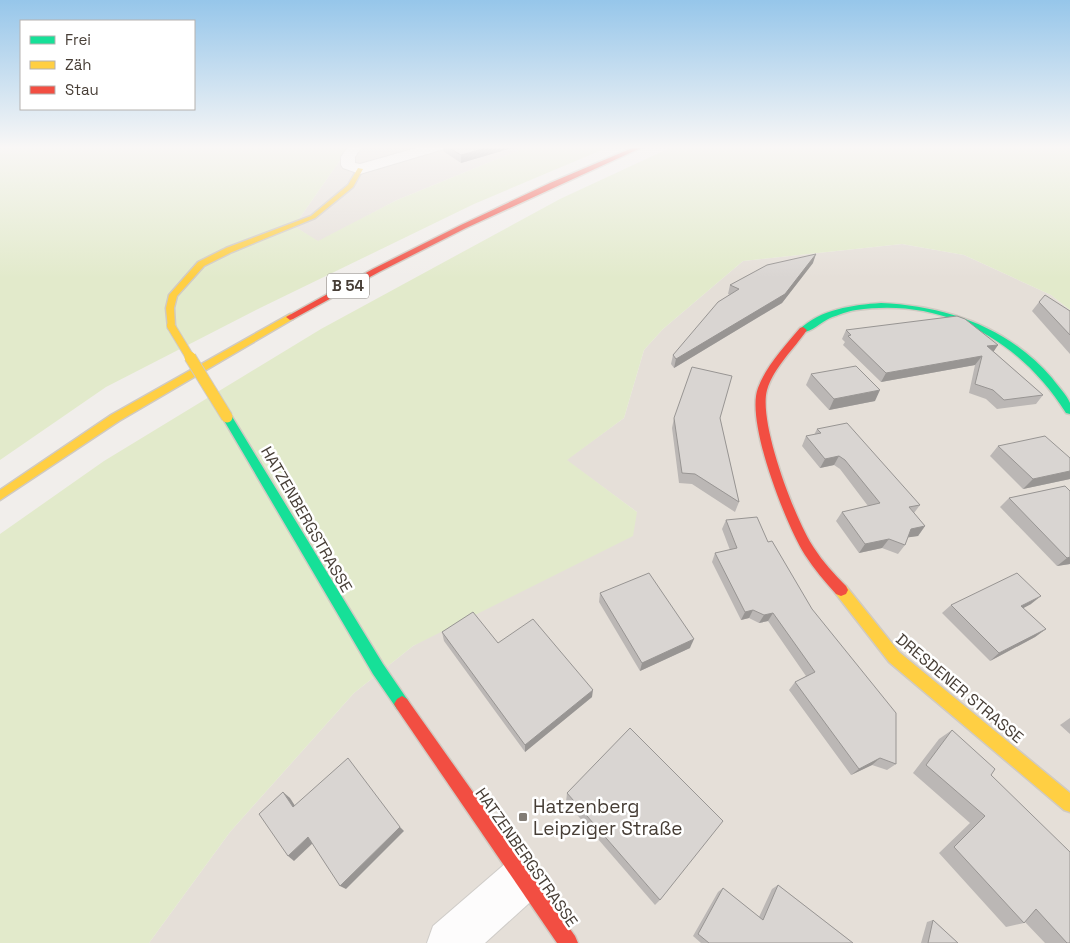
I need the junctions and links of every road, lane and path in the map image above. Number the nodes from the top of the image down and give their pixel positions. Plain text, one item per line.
1 (347, 190) edge
2 (542, 190) edge
3 (1070, 411) edge
4 (0, 496) edge
5 (1070, 804) edge
6 (522, 879) junction
7 (450, 943) edge
8 (568, 943) edge

1 - 6 street, HATZENBERGSTRASSE, bridge
2 - 4 street, B 54
3 - 5 street, DRESDENER STRASSE
6 - 7 street
6 - 8 street, HATZENBERGSTRASSE

